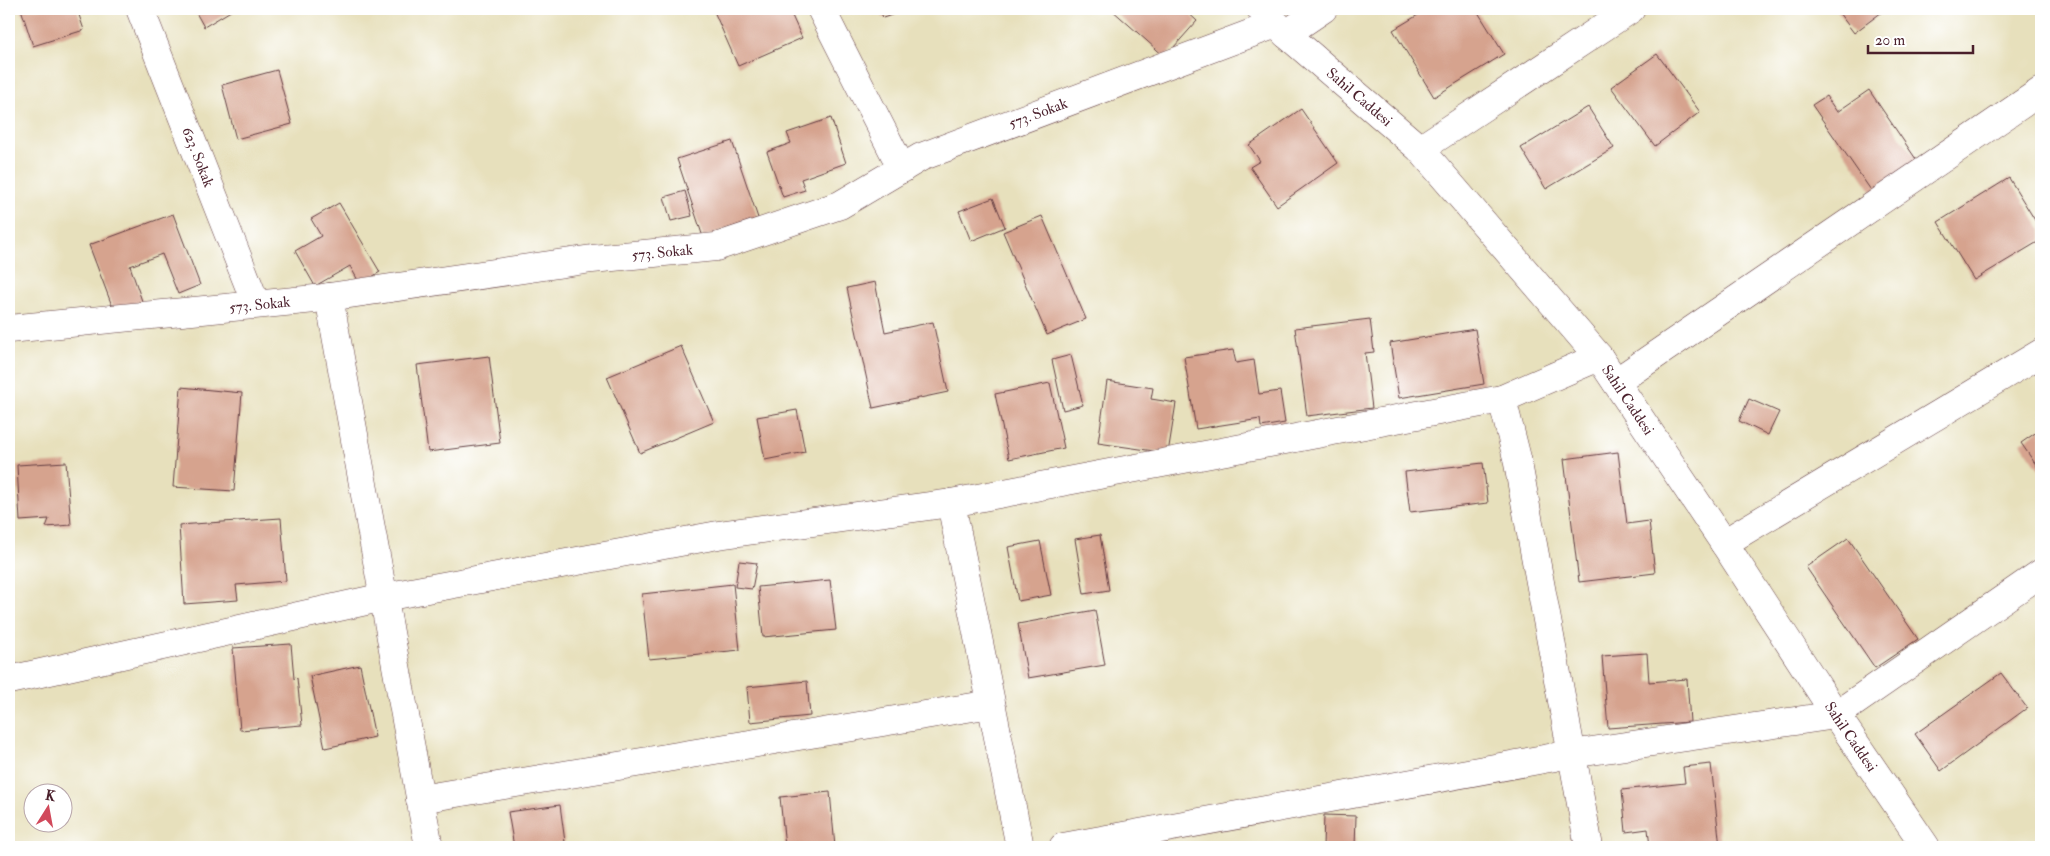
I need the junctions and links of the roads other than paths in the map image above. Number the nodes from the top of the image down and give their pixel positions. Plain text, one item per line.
1 (140, 9) edge
2 (821, 9) edge
3 (1323, 9) edge
4 (1631, 9) edge
5 (1275, 22) edge
6 (2041, 91) edge
7 (1420, 149) junction
8 (902, 169) junction
9 (329, 297) junction
10 (256, 304) junction
11 (9, 329) edge
12 (2041, 353) edge
13 (1599, 357) junction
14 (1616, 382) junction
15 (1502, 399) junction
16 (951, 503) junction
17 (1724, 543) junction
18 (2041, 573) edge
19 (384, 597) junction
20 (9, 680) edge
21 (991, 704) junction
22 (1836, 715) junction
23 (1571, 754) junction
24 (420, 799) junction
25 (429, 847) edge
26 (1020, 847) edge
27 (1063, 847) edge
28 (1589, 847) edge
29 (1926, 847) edge

1 - 10 street, 623. Sokak
2 - 8 street
3 - 5 street, 573. Sokak
4 - 7 street
5 - 7 street, Sahil Caddesi
5 - 8 street, 573. Sokak
6 - 14 street
7 - 13 street, Sahil Caddesi
8 - 9 street, 573. Sokak
9 - 10 street, 573. Sokak
9 - 19 street
10 - 11 street, 573. Sokak
12 - 17 street
13 - 14 street, Sahil Caddesi
13 - 15 street
14 - 17 street, Sahil Caddesi
15 - 16 street
15 - 23 street
16 - 19 street
16 - 21 street
17 - 22 street, Sahil Caddesi
18 - 22 street
19 - 20 street
19 - 24 street
21 - 24 street
21 - 26 street
22 - 23 street
22 - 29 street, Sahil Caddesi
23 - 27 street
23 - 28 street
24 - 25 street

